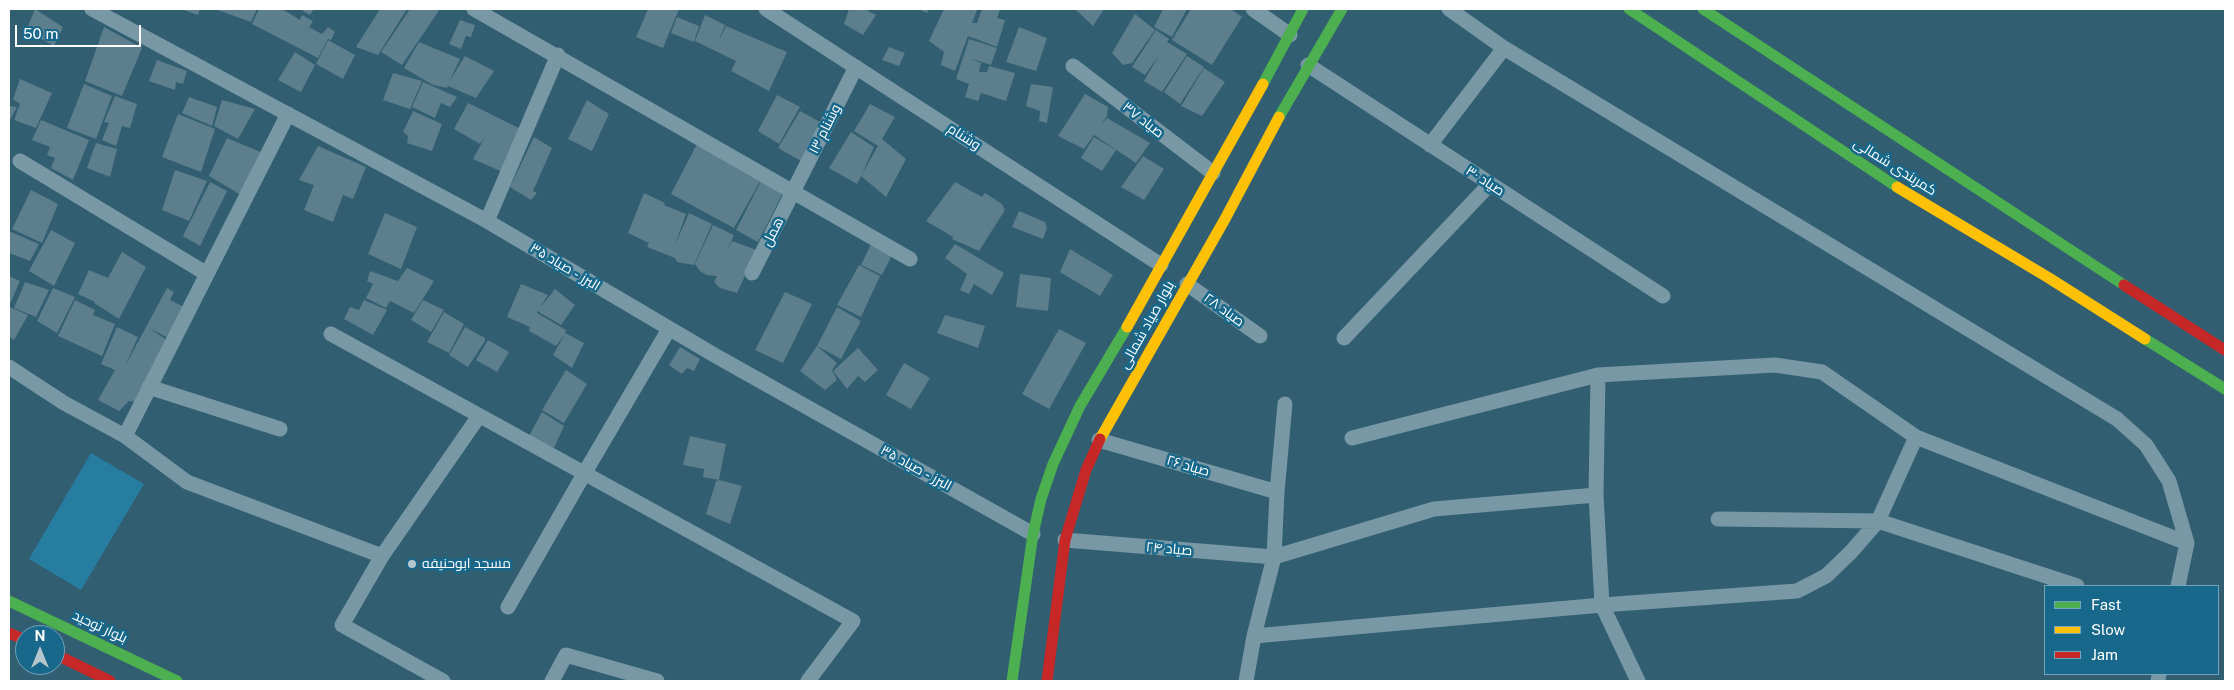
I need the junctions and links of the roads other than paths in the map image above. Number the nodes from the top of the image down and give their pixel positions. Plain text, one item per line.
1 (92, 9) edge
2 (474, 9) edge
3 (766, 9) edge
4 (1253, 9) edge
5 (1303, 9) edge
6 (1342, 9) edge
7 (1449, 9) edge
8 (1629, 9) edge
9 (1703, 9) edge
10 (1290, 35) junction
11 (1504, 48) junction
12 (558, 55) junction
13 (1073, 66) dead end
14 (1308, 66) junction
15 (856, 67) junction
16 (288, 114) junction
17 (1430, 145) junction
18 (20, 161) dead end
19 (1213, 174) junction
20 (1490, 184) junction
21 (793, 191) junction
22 (487, 221) junction
23 (910, 259) dead end
24 (1162, 265) junction
25 (752, 273) dead end
26 (207, 274) junction
27 (1187, 284) junction
28 (1663, 296) dead end
29 (669, 329) junction
30 (331, 334) dead end
31 (1260, 336) dead end
32 (1344, 338) dead end
33 (2225, 350) edge
34 (9, 367) edge
35 (1598, 374) junction
36 (148, 387) junction
37 (2225, 389) edge
38 (1285, 404) dead end
39 (479, 416) junction
40 (280, 429) dead end
41 (125, 436) junction
42 (1916, 437) junction
43 (1352, 438) dead end
44 (1099, 440) junction
45 (584, 474) junction
46 (1277, 492) junction
47 (1596, 495) junction
48 (1718, 519) dead end
49 (1878, 521) junction
50 (1033, 534) junction
51 (1065, 540) junction
52 (2187, 543) junction
53 (382, 556) junction
54 (1274, 557) junction
55 (2074, 585) edge
56 (2178, 585) edge
57 (9, 601) edge
58 (1602, 605) junction
59 (508, 607) dead end
60 (1254, 636) junction
61 (78, 649) junction
62 (65, 652) edge
63 (110, 681) edge
64 (177, 681) edge
65 (443, 681) edge
66 (552, 681) edge
67 (657, 681) edge
68 (808, 681) edge
69 (1012, 681) edge
70 (1047, 681) edge
71 (1246, 681) edge
72 (1638, 681) edge

1 - 16 street, البرز - صیاد ۳۵
2 - 12 street
3 - 15 street, وشنام
4 - 10 street
5 - 10 main road, بلوار صیاد شمالی
6 - 14 main road, بلوار صیاد شمالی
7 - 11 street
8 - 37 main road, کمربندی شمالی
9 - 33 main road
10 - 19 main road, بلوار صیاد شمالی
11 - 17 street
11 - 52 street
12 - 21 street
12 - 22 street
13 - 19 street, صیاد ۳۷
14 - 17 street, صیاد ۳۰
14 - 27 main road, بلوار صیاد شمالی
15 - 21 street, وشنام ۱۳
15 - 24 street, وشنام
16 - 22 street, البرز - صیاد ۳۵
16 - 26 street
17 - 20 street, صیاد ۳۰
18 - 26 street
19 - 24 main road, بلوار صیاد شمالی
20 - 28 street, صیاد ۳۰
20 - 32 street
21 - 23 street
21 - 25 street, همل
22 - 29 street, البرز - صیاد ۳۵
24 - 50 main road, بلوار صیاد شمالی
26 - 36 street
27 - 31 street, صیاد ۲۸
27 - 44 main road, بلوار صیاد شمالی
29 - 45 street
29 - 50 street, البرز - صیاد ۳۵
30 - 39 street
34 - 41 street
35 - 42 street
35 - 43 street
35 - 47 street
36 - 40 street
36 - 41 street
38 - 46 street
39 - 45 street
39 - 53 street
41 - 53 street
42 - 49 street
42 - 52 street
44 - 46 street, صیاد ۲۶
44 - 51 main road, بلوار صیاد شمالی
45 - 59 street
45 - 68 street
46 - 54 street
47 - 54 street
47 - 58 street
48 - 49 street
49 - 55 street
49 - 58 street
50 - 69 main road, بلوار صیاد شمالی
51 - 54 street, صیاد ۲۴
51 - 70 main road, بلوار صیاد شمالی
52 - 56 street
53 - 65 street
54 - 60 street
57 - 61 main road, بلوار توحید
58 - 60 street
58 - 72 street
60 - 71 street
61 - 62 main road, بلوار توحید
61 - 63 main road, بلوار توحید
61 - 64 main road, بلوار توحید
66 - 67 street

